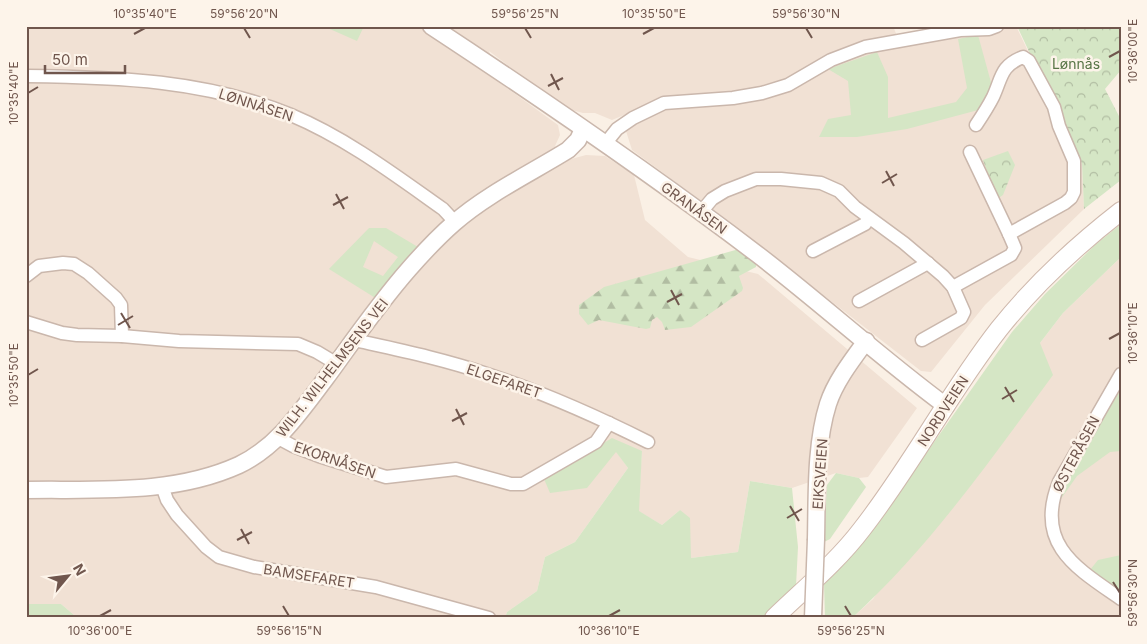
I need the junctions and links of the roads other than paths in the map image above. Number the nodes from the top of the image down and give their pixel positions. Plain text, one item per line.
1 (431, 26) edge
2 (996, 26) edge
3 (26, 76) edge
4 (976, 125) dead end
5 (583, 129) junction
6 (605, 144) junction
7 (970, 152) dead end
8 (1121, 211) edge
9 (701, 212) junction
10 (869, 218) junction
11 (455, 222) junction
12 (1009, 234) junction
13 (813, 251) dead end
14 (928, 264) junction
15 (26, 276) edge
16 (953, 287) junction
17 (859, 301) dead end
18 (26, 322) edge
19 (122, 336) junction
20 (354, 340) junction
21 (922, 340) dead end
22 (866, 341) junction
23 (337, 364) junction
24 (1121, 374) edge
25 (946, 406) junction
26 (609, 422) junction
27 (278, 438) junction
28 (648, 442) dead end
29 (162, 486) junction
30 (26, 490) edge
31 (1121, 599) edge
32 (489, 618) edge
33 (774, 618) edge
34 (813, 618) edge

1 - 5 street, GRANÅSEN
2 - 6 street
3 - 11 street, LØNNÅSEN
4 - 12 street
5 - 6 street, GRANÅSEN
5 - 11 street, WILH. WILHELMSENS VEI
6 - 9 street, GRANÅSEN
7 - 12 street
8 - 25 main road, NORDVEIEN
9 - 10 street
9 - 22 street, GRANÅSEN
10 - 13 street
10 - 14 street
11 - 20 street, WILH. WILHELMSENS VEI
12 - 16 street
14 - 16 street
14 - 17 street
15 - 19 street
16 - 21 street
18 - 19 street
19 - 23 street
20 - 23 street, WILH. WILHELMSENS VEI
20 - 26 street, ELGEFARET
22 - 25 street, GRANÅSEN
22 - 34 street, EIKSVEIEN, bridge
23 - 27 street, WILH. WILHELMSENS VEI
24 - 31 street, ØSTERÅSEN
25 - 33 main road, NORDVEIEN
26 - 27 street, EKORNÅSEN
26 - 28 street, ELGEFARET
27 - 29 street, WILH. WILHELMSENS VEI
29 - 30 street, WILH. WILHELMSENS VEI
29 - 32 street, BAMSEFARET

